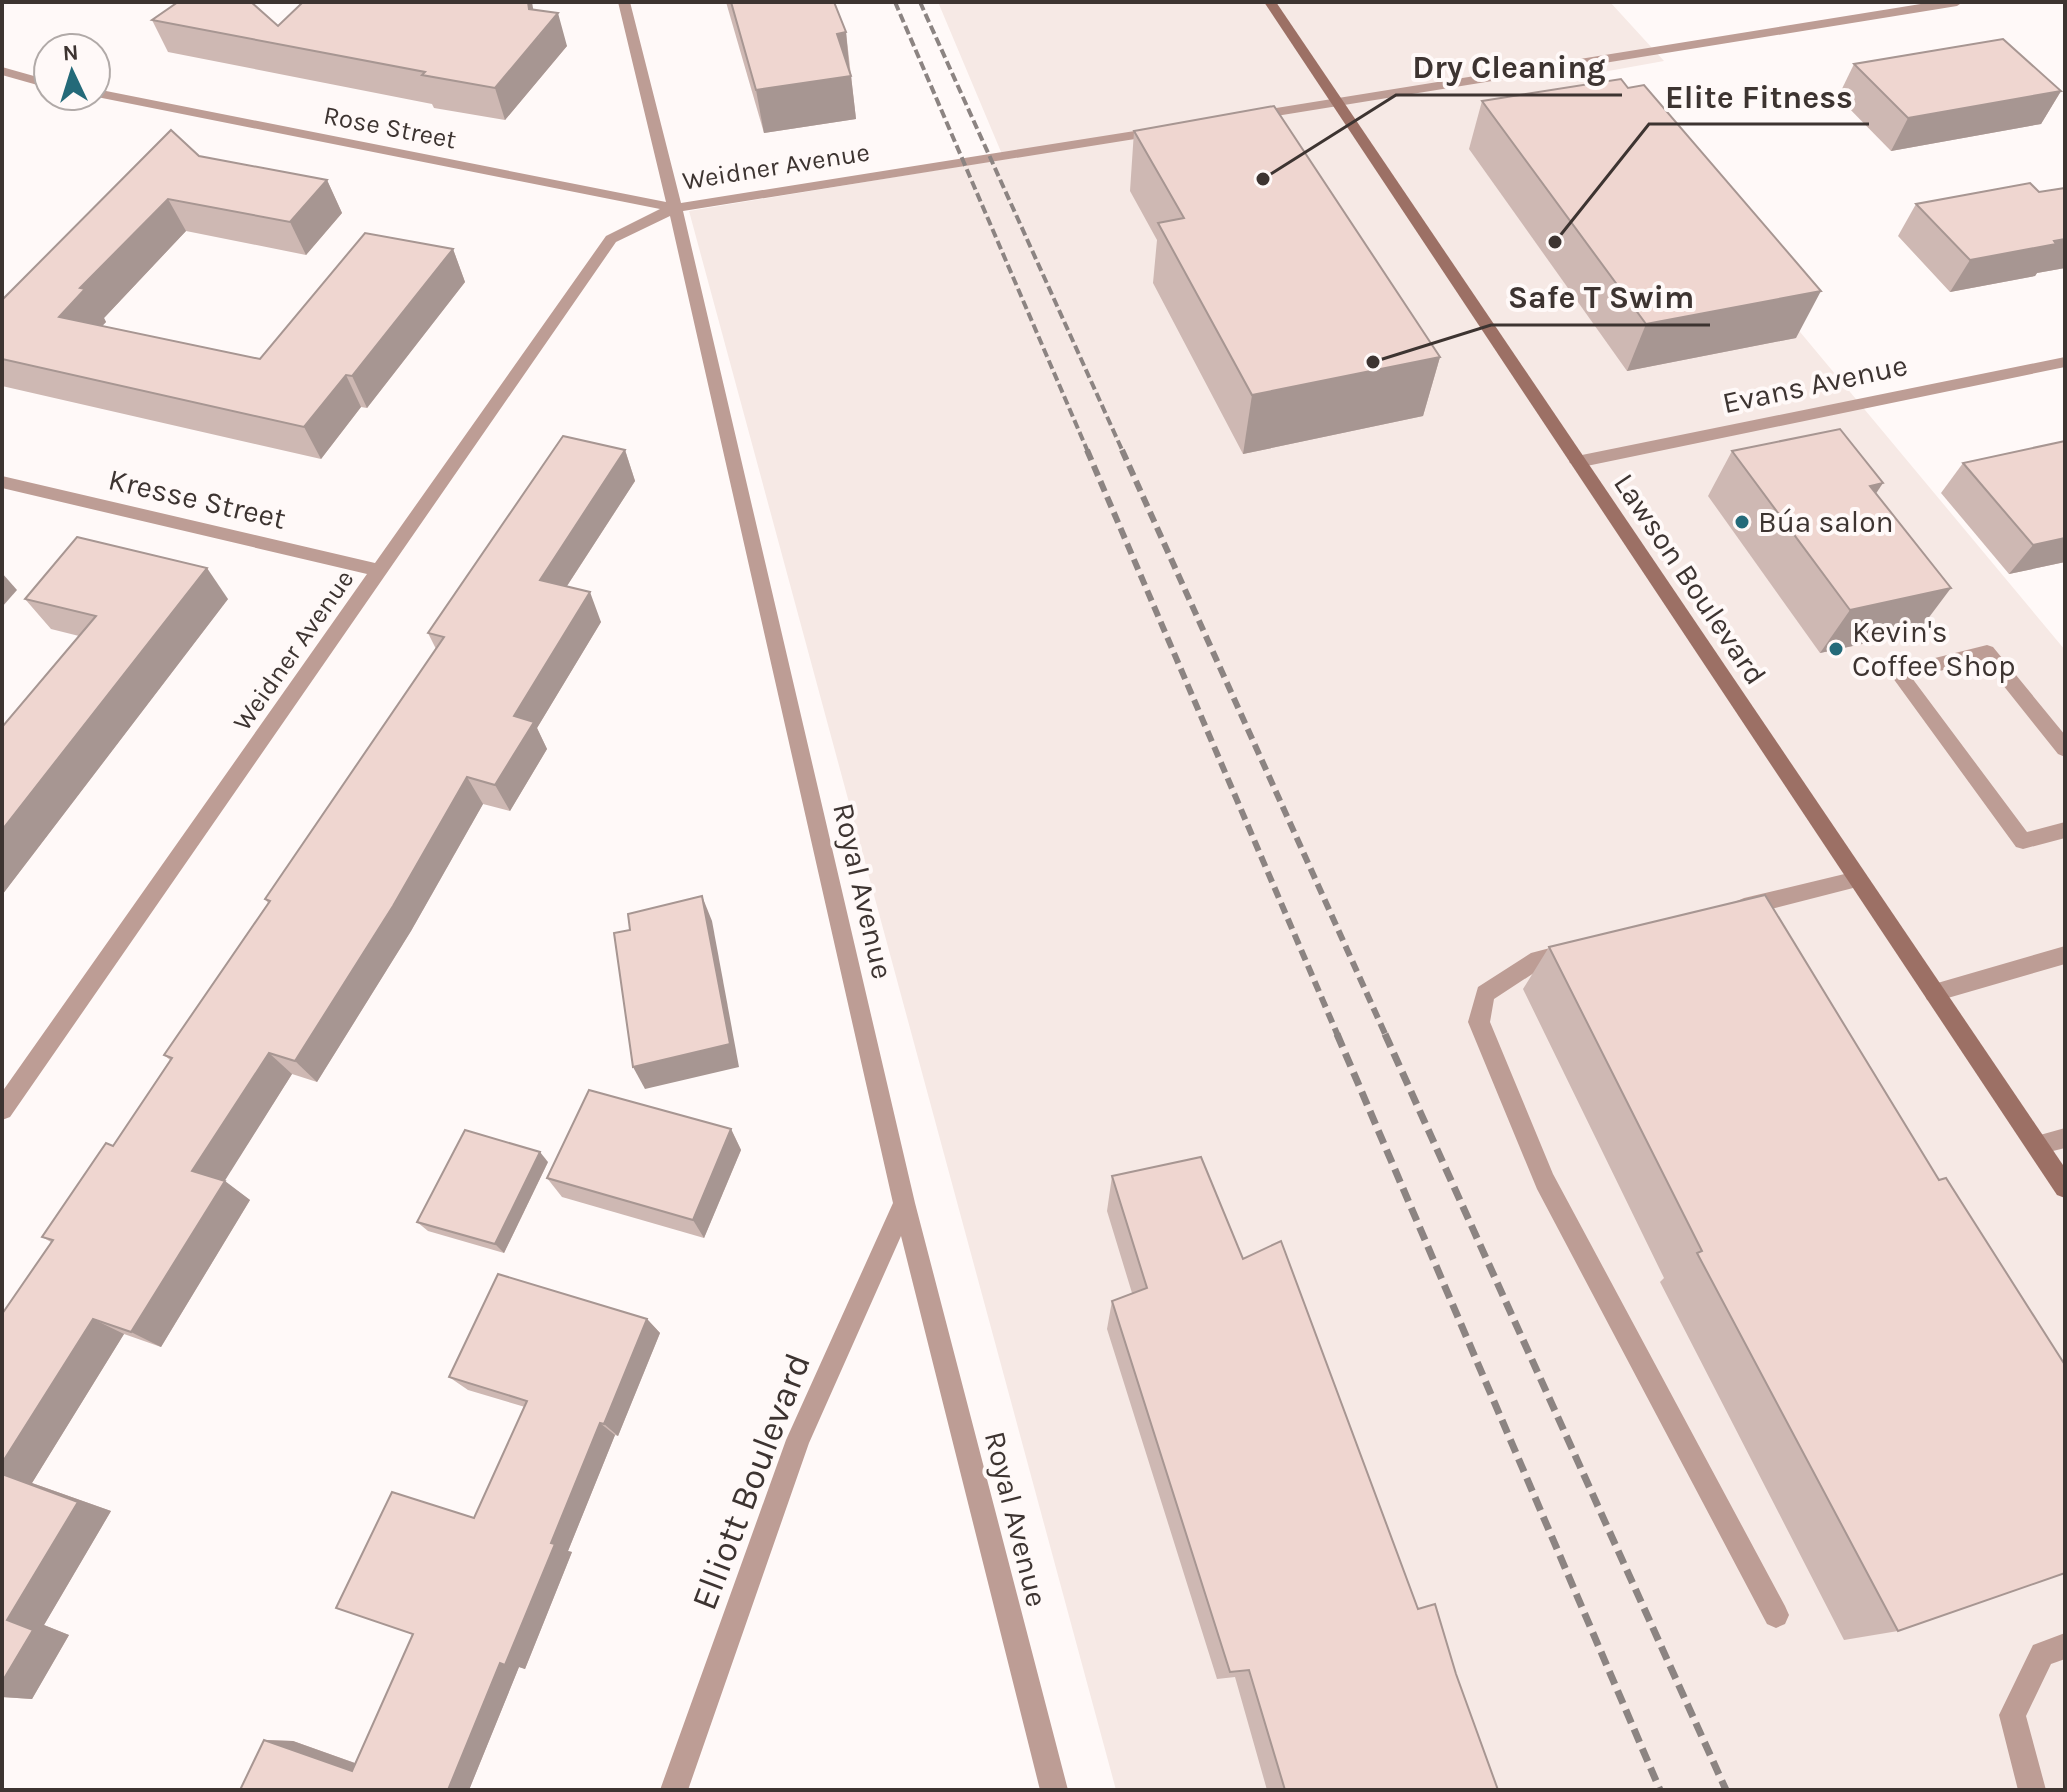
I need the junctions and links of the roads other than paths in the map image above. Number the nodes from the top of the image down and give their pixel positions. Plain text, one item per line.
1 (624, 2) edge
2 (1270, 2) edge
3 (1957, 2) edge
4 (2, 71) edge
5 (32, 79) edge
6 (112, 96) edge
7 (1339, 102) junction
8 (1232, 119) edge
9 (1171, 129) edge
10 (675, 208) junction
11 (2065, 362) edge
12 (1577, 462) junction
13 (2, 482) edge
14 (380, 571) junction
15 (2065, 749) edge
16 (2065, 830) edge
17 (1857, 879) junction
18 (1720, 913) edge
19 (1584, 948) edge
20 (2065, 955) edge
21 (1934, 993) junction
22 (2, 1110) edge
23 (2065, 1138) edge
24 (2037, 1145) junction
25 (2065, 1187) edge
26 (904, 1203) junction
27 (1776, 1615) dead end
28 (2065, 1646) edge
29 (674, 1790) edge
30 (1054, 1790) edge
31 (2032, 1790) edge

1 - 10 street, Royal Avenue
2 - 7 main road, Lawson Boulevard
3 - 7 street
4 - 5 street
6 - 10 street, Rose Street
7 - 8 street
7 - 12 main road, Lawson Boulevard
9 - 10 street, Weidner Avenue
10 - 14 street, Weidner Avenue
10 - 26 street, Royal Avenue
11 - 12 street, Evans Avenue
12 - 17 main road, Lawson Boulevard
13 - 14 street, Kresse Street
14 - 22 street, Weidner Avenue
15 - 16 street
17 - 18 street
17 - 21 main road, Lawson Boulevard
19 - 27 street
20 - 21 street
21 - 24 main road, Lawson Boulevard
23 - 24 street
24 - 25 main road, Lawson Boulevard
26 - 29 street, Elliott Boulevard
26 - 30 street, Royal Avenue
28 - 31 street

